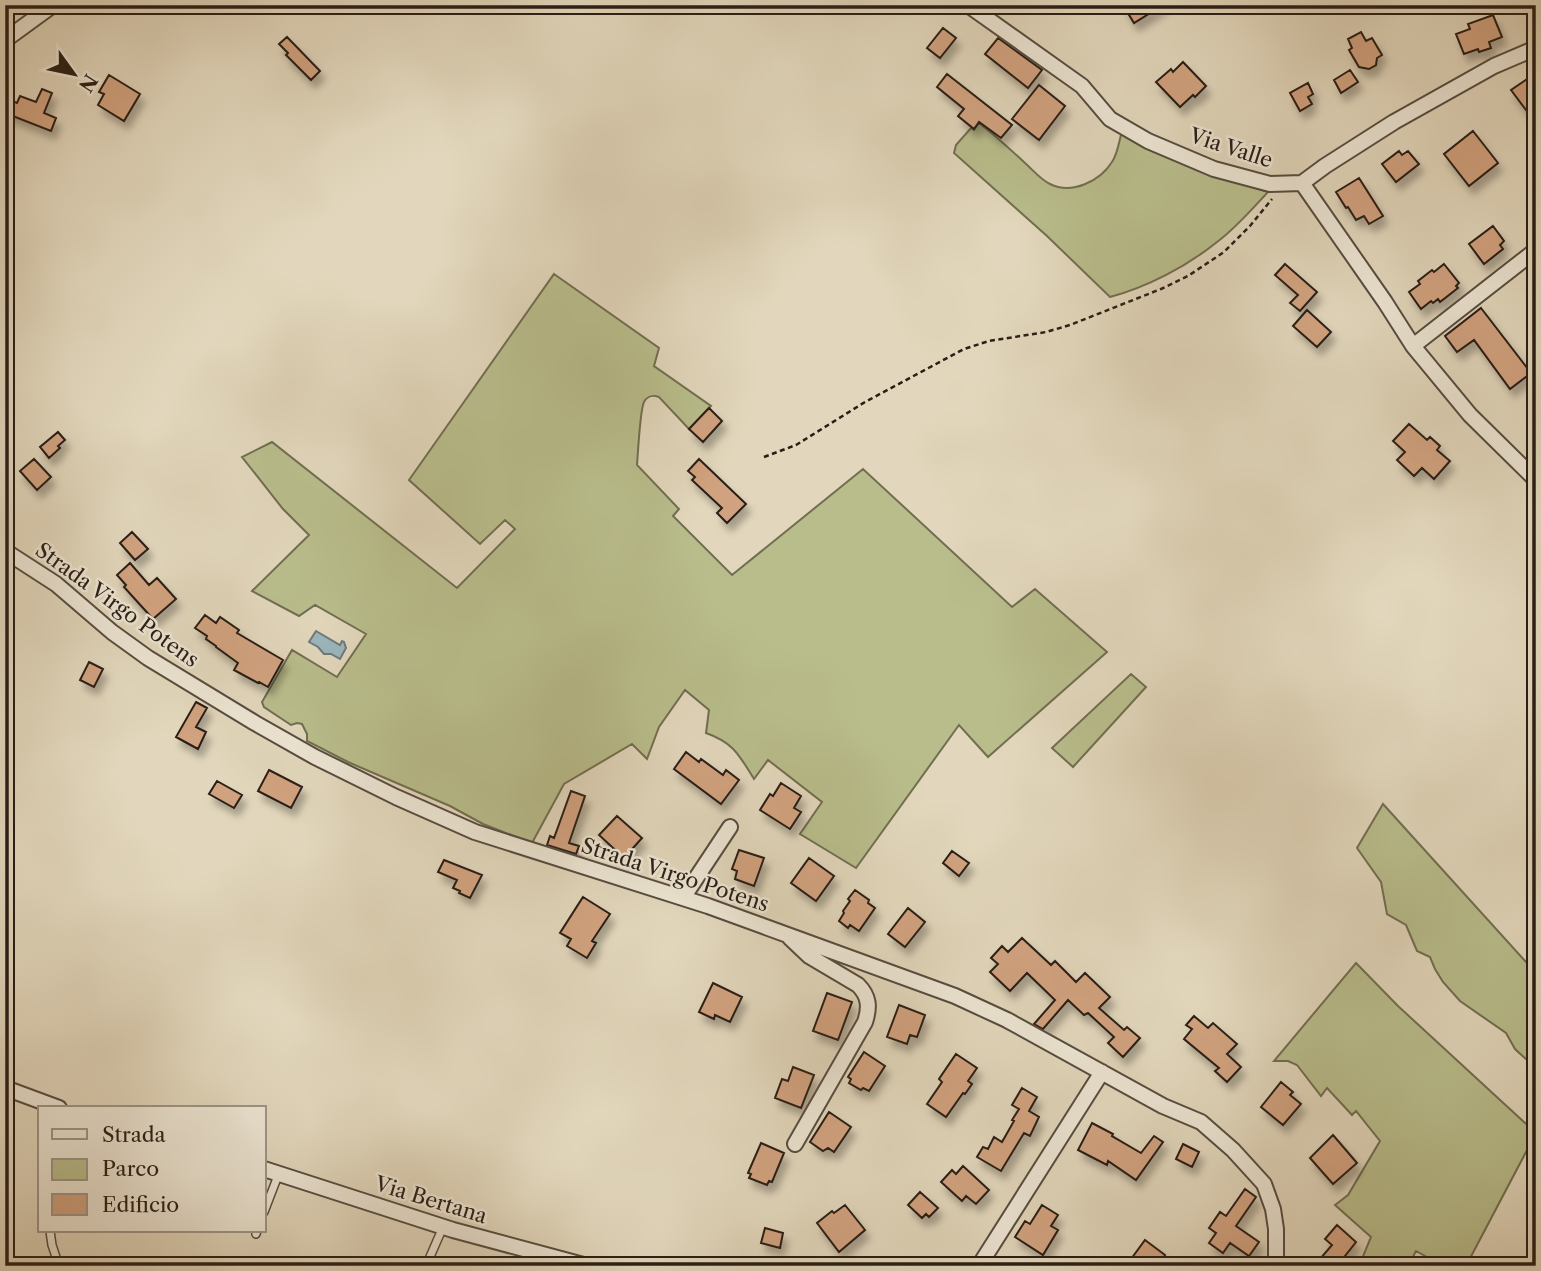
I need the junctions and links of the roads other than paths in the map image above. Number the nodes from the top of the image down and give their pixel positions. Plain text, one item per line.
1 (968, 5) edge
2 (47, 6) edge
3 (5, 40) edge
4 (1536, 48) edge
5 (1302, 183) junction
6 (1536, 250) edge
7 (1413, 346) junction
8 (1536, 480) edge
9 (5, 551) edge
10 (730, 827) dead end
11 (683, 898) junction
12 (785, 934) junction
13 (1102, 1072) junction
14 (5, 1088) edge
15 (54, 1106) edge
16 (795, 1144) dead end
17 (271, 1171) edge
18 (266, 1200) edge
19 (443, 1227) junction
20 (50, 1232) edge
21 (60, 1266) edge
22 (426, 1266) edge
23 (587, 1266) edge
24 (979, 1266) edge
25 (1276, 1266) edge

1 - 5 street, Via Valle
2 - 3 street
4 - 5 street
5 - 7 street
6 - 7 street
7 - 8 street
9 - 11 street, Strada Virgo Potens
10 - 11 street
11 - 12 street, Strada Virgo Potens
12 - 13 street, Strada Virgo Potens
12 - 16 street
13 - 24 street
13 - 25 street, Strada Virgo Potens
14 - 15 street
17 - 18 lane
17 - 19 street, Via Bertana
19 - 22 lane
19 - 23 street, Via Bertana
20 - 21 lane

